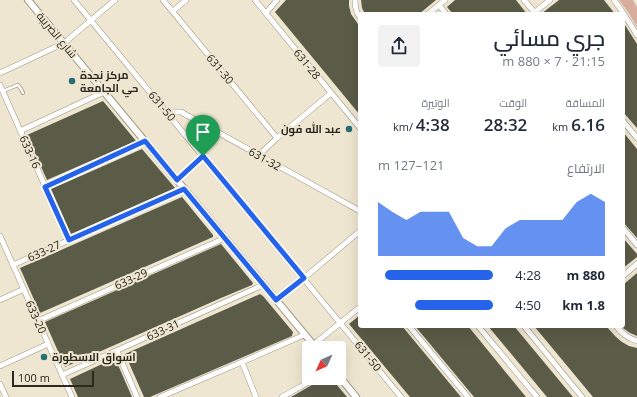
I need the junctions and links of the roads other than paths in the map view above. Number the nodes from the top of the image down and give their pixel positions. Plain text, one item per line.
1 (28, 0) edge
2 (74, 0) edge
3 (115, 0) edge
4 (163, 0) edge
5 (186, 0) edge
6 (255, 0) edge
7 (277, 0) edge
8 (355, 0) edge
9 (445, 0) edge
10 (524, 0) edge
11 (550, 0) edge
12 (614, 0) edge
13 (439, 5) junction
14 (172, 11) junction
15 (430, 12) edge
16 (444, 12) edge
17 (534, 12) edge
18 (536, 12) edge
19 (623, 12) edge
20 (266, 13) junction
21 (358, 14) edge
22 (625, 15) edge
23 (91, 20) junction
24 (637, 35) edge
25 (64, 43) junction
26 (0, 73) edge
27 (0, 85) edge
28 (2, 91) junction
29 (104, 92) junction
30 (23, 93) dead end
31 (331, 93) junction
32 (170, 115) junction
33 (625, 123) edge
34 (358, 126) edge
35 (20, 131) junction
36 (278, 138) junction
37 (637, 138) edge
38 (145, 141) junction
39 (259, 155) junction
40 (203, 156) junction
41 (177, 180) junction
42 (45, 187) junction
43 (184, 189) junction
44 (358, 211) edge
45 (625, 230) edge
46 (358, 233) edge
47 (0, 236) edge
48 (225, 238) junction
49 (69, 240) junction
50 (637, 245) edge
51 (637, 264) edge
52 (13, 265) junction
53 (625, 274) edge
54 (304, 278) junction
55 (263, 285) junction
56 (24, 289) junction
57 (0, 300) edge
58 (276, 300) junction
59 (358, 309) edge
60 (38, 320) junction
61 (340, 323) junction
62 (411, 328) edge
63 (480, 328) edge
64 (526, 328) edge
65 (618, 328) edge
66 (304, 334) junction
67 (309, 341) edge
68 (320, 341) edge
69 (637, 341) edge
70 (48, 344) junction
71 (117, 351) junction
72 (242, 362) junction
73 (0, 366) edge
74 (62, 375) junction
75 (0, 384) edge
76 (303, 385) edge
77 (346, 385) edge
78 (6, 397) edge
79 (72, 397) edge
80 (137, 397) edge
81 (160, 397) edge
82 (256, 397) edge
83 (282, 397) edge
84 (356, 397) edge
85 (401, 397) edge
86 (468, 397) edge
87 (537, 397) edge
88 (582, 397) edge

1 - 25 street, شارع الضريبة
2 - 23 street, 631-50
3 - 23 street
4 - 14 street, 631-30
5 - 14 street
6 - 20 street, 631-28
7 - 20 street
8 - 21 street
9 - 13 street
10 - 17 street
11 - 18 street
12 - 19 street
13 - 15 street
13 - 16 street
14 - 36 street, 631-30
20 - 31 street, 631-28
22 - 24 street
23 - 25 street
23 - 32 street, 631-50
25 - 26 street
25 - 29 street, شارع الضريبة
27 - 28 street, 633-16
28 - 30 lane
28 - 35 street, 633-16
29 - 35 street
29 - 38 street, شارع الضريبة
31 - 34 street, 631-28
31 - 36 street
32 - 39 street, 631-32
32 - 40 street, 631-50
33 - 37 street
35 - 42 street, 633-16
36 - 39 street
38 - 41 street, شارع الضريبة
38 - 42 street
39 - 44 street, 631-32
40 - 41 street
40 - 54 street, 631-50
41 - 43 street, شارع الضريبة
42 - 49 street, 633-16
43 - 48 street, شارع الضريبة
43 - 49 street, 633-27
45 - 50 street
46 - 54 street
47 - 52 street, 633-20
48 - 55 street, شارع الضريبة
48 - 60 street, 633-29
49 - 52 street, 633-27
51 - 53 street
52 - 56 street, 633-20
54 - 58 street
54 - 61 street, 631-50
55 - 58 street, شارع الضريبة
55 - 71 street, 633-31
56 - 57 street
56 - 60 street, 633-20
58 - 66 street, شارع الضريبة
59 - 61 street
60 - 70 street, 633-20
61 - 68 street
61 - 85 street, 631-50
62 - 86 street
63 - 87 street
64 - 88 street
65 - 69 street
66 - 67 street, شارع الضريبة
66 - 72 street
70 - 73 street
70 - 74 street, 633-20
71 - 74 street, 633-31
71 - 80 street
72 - 81 street
72 - 82 street
74 - 79 street, 633-20
75 - 78 street
76 - 83 street
77 - 84 street

